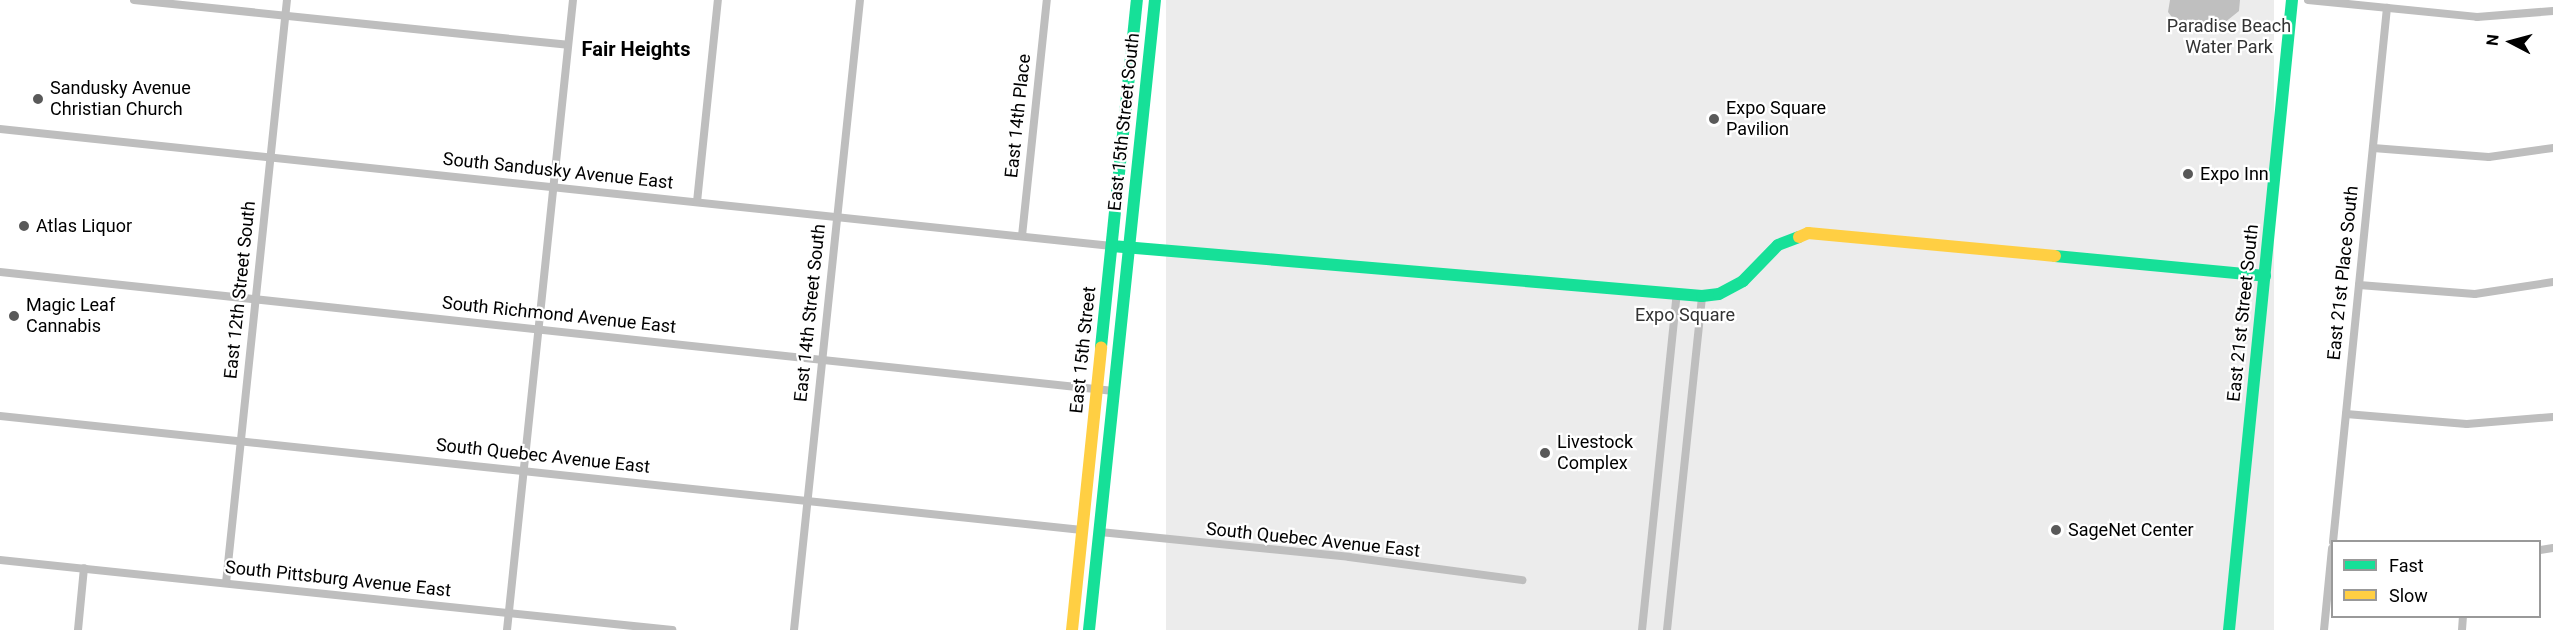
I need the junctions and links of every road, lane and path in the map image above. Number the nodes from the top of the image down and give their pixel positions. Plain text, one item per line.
1 (134, 0) edge
2 (287, 0) edge
3 (573, 0) edge
4 (718, 0) edge
5 (860, 0) edge
6 (1047, 0) edge
7 (1137, 0) edge
8 (1155, 0) edge
9 (2292, 0) edge
10 (2308, 0) edge
11 (2387, 8) junction
12 (2553, 11) edge
13 (286, 16) junction
14 (568, 45) junction
15 (0, 129) edge
16 (2373, 148) junction
17 (2553, 148) edge
18 (271, 158) junction
19 (554, 187) junction
20 (697, 202) junction
21 (837, 217) junction
22 (1022, 236) junction
23 (1112, 246) junction
24 (1129, 247) junction
25 (0, 272) edge
26 (2265, 276) junction
27 (2553, 282) edge
28 (2359, 285) junction
29 (1677, 294) junction
30 (1702, 296) junction
31 (256, 299) junction
32 (539, 329) junction
33 (821, 360) junction
34 (1097, 388) junction
35 (1114, 391) junction
36 (2346, 414) junction
37 (0, 416) edge
38 (2553, 417) edge
39 (242, 441) junction
40 (524, 470) junction
41 (807, 501) junction
42 (1082, 530) junction
43 (1100, 532) junction
44 (2333, 540) edge
45 (0, 560) edge
46 (2331, 560) edge
47 (84, 568) junction
48 (1522, 580) dead end
49 (226, 583) junction
50 (508, 613) junction
51 (78, 630) edge
52 (507, 630) edge
53 (672, 630) edge
54 (794, 630) edge
55 (1072, 630) edge
56 (1089, 630) edge
57 (1642, 630) edge
58 (1667, 630) edge
59 (2229, 630) edge
60 (2325, 630) edge

1 - 13 street
2 - 13 street, East 12th Street South
3 - 14 street
4 - 20 street
5 - 21 street, East 14th Street South
6 - 22 street, East 14th Place
7 - 23 main road, East 15th Street South
8 - 24 main road, East 15th Street South
9 - 26 main road, East 21st Street South
10 - 11 street
11 - 12 street
11 - 16 street, East 21st Place South
13 - 14 street
13 - 18 street, East 12th Street South
14 - 19 street
15 - 18 street, South Sandusky Avenue East
16 - 17 street
16 - 28 street, East 21st Place South
18 - 19 street, South Sandusky Avenue East
18 - 31 street, East 12th Street South
19 - 20 street, South Sandusky Avenue East
19 - 32 street
20 - 21 street, South Sandusky Avenue East
21 - 22 street, South Sandusky Avenue East
21 - 33 street, East 14th Street South
22 - 23 street, South Sandusky Avenue East
23 - 24 main road
23 - 34 main road, East 15th Street
24 - 29 main road
24 - 35 main road, East 15th Street
25 - 31 street, South Richmond Avenue East
26 - 30 main road
26 - 59 main road, East 21st Street South
27 - 28 street
28 - 36 street, East 21st Place South
29 - 30 main road
29 - 57 street
30 - 58 street
31 - 32 street, South Richmond Avenue East
31 - 39 street, East 12th Street South
32 - 33 street, South Richmond Avenue East
32 - 40 street
33 - 34 street, South Richmond Avenue East
33 - 41 street, East 14th Street South
34 - 35 street, South Richmond Avenue East
34 - 42 main road, East 15th Street
35 - 43 main road
36 - 38 street
36 - 44 street, East 21st Place South
37 - 39 street, South Quebec Avenue East
39 - 40 street, South Quebec Avenue East
39 - 49 street, East 12th Street South
40 - 41 street, South Quebec Avenue East
40 - 50 street
41 - 42 street, South Quebec Avenue East
41 - 54 street, East 14th Street South
42 - 43 main road
42 - 55 main road
43 - 48 street, South Quebec Avenue East
43 - 56 main road
45 - 47 street, South Pittsburg Avenue East
46 - 60 street
47 - 49 street, South Pittsburg Avenue East
47 - 51 street
49 - 50 street, South Pittsburg Avenue East
50 - 52 street
50 - 53 street, South Pittsburg Avenue East

